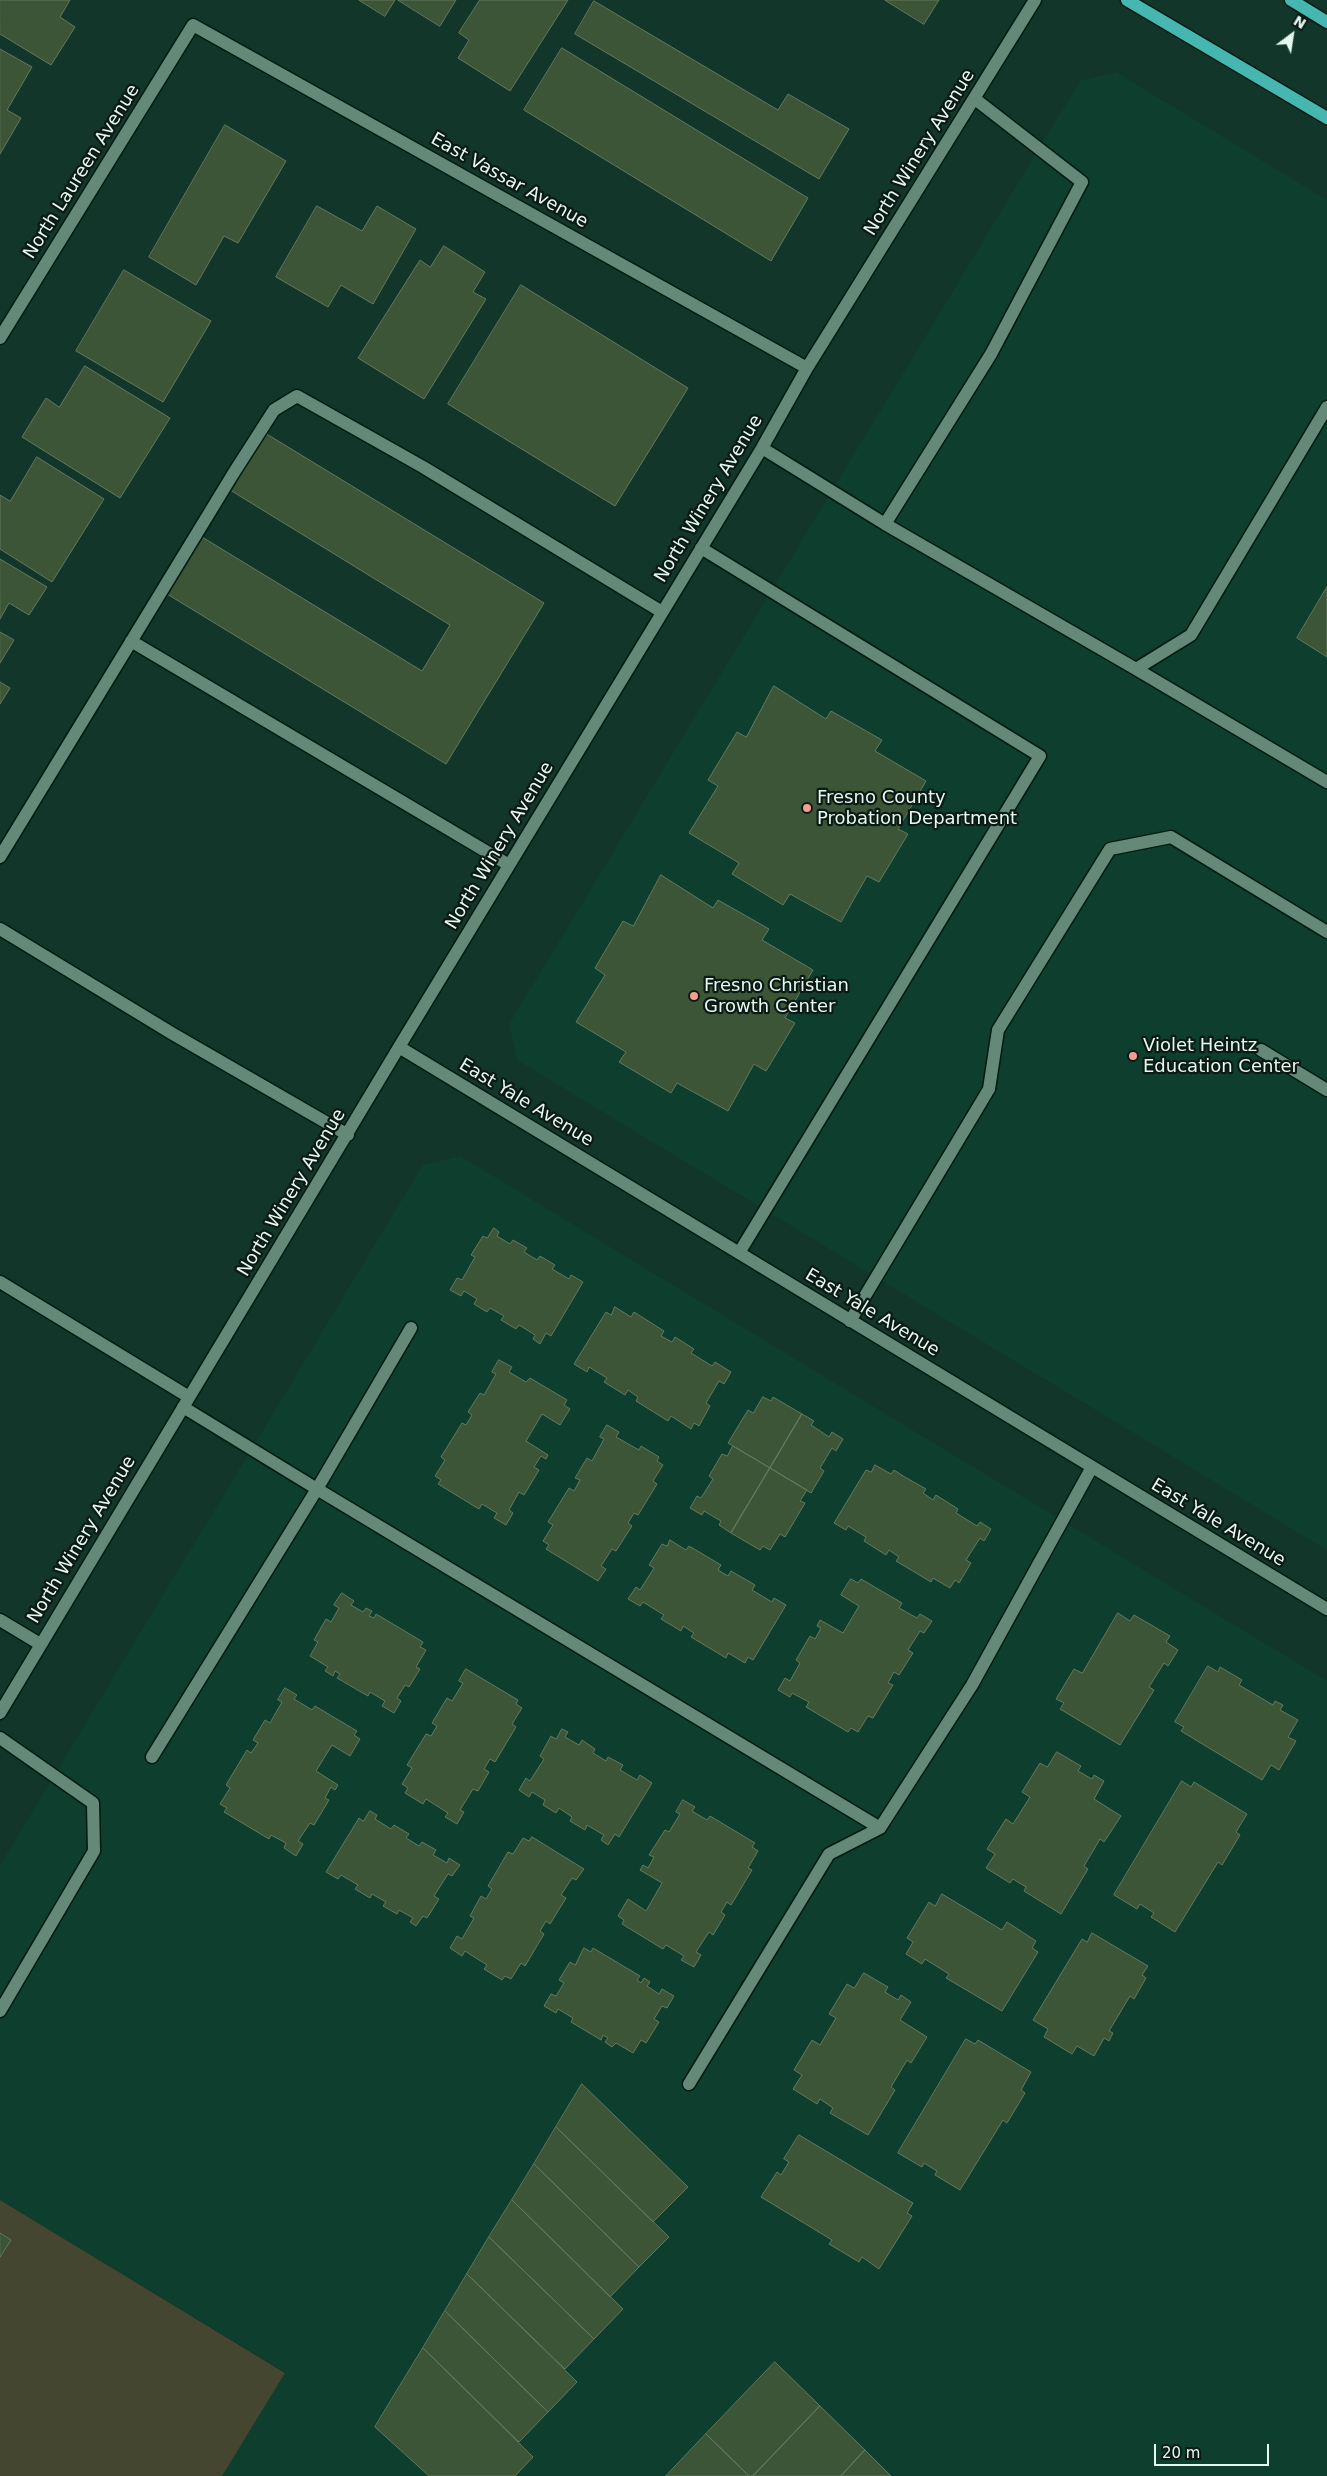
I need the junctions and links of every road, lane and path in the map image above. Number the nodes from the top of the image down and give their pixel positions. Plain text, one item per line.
1 (1035, 0) edge
2 (1127, 0) edge
3 (1291, 0) edge
4 (1327, 22) edge
5 (193, 25) joint
6 (975, 100) junction
7 (1327, 118) edge
8 (0, 338) edge
9 (807, 368) junction
10 (1327, 407) edge
11 (762, 448) junction
12 (885, 524) junction
13 (701, 548) junction
14 (662, 612) junction
15 (131, 641) junction
16 (1136, 669) junction
17 (1327, 782) edge
18 (0, 857) edge
19 (509, 865) junction
20 (0, 928) edge
21 (1327, 932) edge
22 (399, 1047) junction
23 (1261, 1050) dead end
24 (1327, 1090) edge
25 (348, 1135) junction
26 (739, 1253) junction
27 (0, 1282) edge
28 (850, 1320) junction
29 (411, 1328) dead end
30 (186, 1402) junction
31 (1092, 1467) junction
32 (317, 1489) junction
33 (1327, 1609) edge
34 (0, 1620) edge
35 (40, 1644) junction
36 (0, 1713) edge
37 (0, 1738) edge
38 (152, 1757) dead end
39 (880, 1828) junction
40 (0, 2011) edge
41 (689, 2084) dead end

1 - 6 street, North Winery Avenue
2 - 7 main road
3 - 4 main road
5 - 8 street, North Laureen Avenue
5 - 9 street, East Vassar Avenue
6 - 9 street, North Winery Avenue
6 - 12 street
9 - 11 street, North Winery Avenue
10 - 16 street
11 - 12 street
11 - 13 street, North Winery Avenue
12 - 16 street
13 - 14 street, North Winery Avenue
13 - 26 street
14 - 15 street
14 - 19 street, North Winery Avenue
15 - 18 street
15 - 19 street
16 - 17 street
19 - 22 street, North Winery Avenue
20 - 25 street
21 - 28 street
22 - 25 street, North Winery Avenue
22 - 26 street, East Yale Avenue
23 - 24 street
25 - 30 street, North Winery Avenue
26 - 28 street, East Yale Avenue
27 - 30 street
28 - 31 street, East Yale Avenue
29 - 32 street
30 - 32 street
30 - 35 street, North Winery Avenue
31 - 33 street, East Yale Avenue
31 - 39 street
32 - 38 street
32 - 39 street
34 - 35 street
35 - 36 street, North Winery Avenue
37 - 40 street
39 - 41 street

